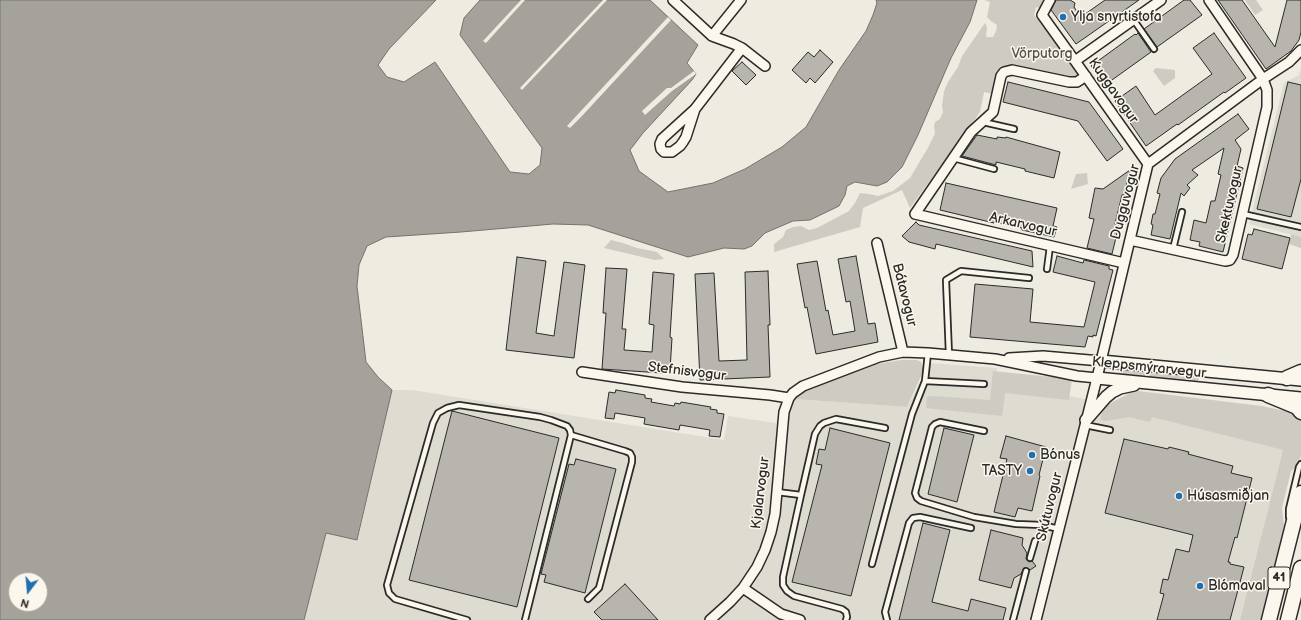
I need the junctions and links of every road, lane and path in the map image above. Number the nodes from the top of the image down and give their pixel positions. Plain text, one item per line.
1 (673, 0) edge
2 (741, 0) edge
3 (1050, 0) edge
4 (1161, 0) edge
5 (1209, 0) edge
6 (1133, 19) junction
7 (712, 36) junction
8 (742, 48) junction
9 (1154, 48) dead end
10 (1301, 50) edge
11 (1075, 61) junction
12 (765, 66) dead end
13 (1086, 76) junction
14 (1263, 79) junction
15 (695, 109) junction
16 (982, 122) junction
17 (1014, 130) dead end
18 (953, 158) junction
19 (1148, 164) junction
20 (994, 169) dead end
21 (1182, 212) dead end
22 (1243, 214) junction
23 (1301, 227) edge
24 (1130, 240) junction
25 (877, 243) dead end
26 (1050, 246) junction
27 (1173, 249) junction
28 (1124, 263) junction
29 (1047, 269) dead end
30 (1029, 278) dead end
31 (903, 352) junction
32 (928, 353) junction
33 (949, 355) junction
34 (995, 359) junction
35 (1101, 361) junction
36 (582, 372) dead end
37 (1301, 372) edge
38 (1097, 378) junction
39 (1287, 378) junction
40 (1301, 380) edge
41 (925, 381) junction
42 (984, 384) dead end
43 (1154, 384) junction
44 (1268, 395) junction
45 (788, 398) junction
46 (1301, 398) edge
47 (1301, 412) edge
48 (1086, 422) junction
49 (885, 428) dead end
50 (1110, 430) dead end
51 (984, 431) dead end
52 (571, 435) junction
53 (1301, 464) edge
54 (777, 492) junction
55 (1301, 492) edge
56 (801, 495) junction
57 (971, 528) dead end
58 (1059, 529) junction
59 (1290, 536) junction
60 (1035, 541) dead end
61 (1030, 558) dead end
62 (872, 564) dead end
63 (1301, 568) edge
64 (1026, 572) dead end
65 (743, 588) junction
66 (588, 600) dead end
67 (466, 620) edge
68 (525, 620) edge
69 (710, 620) edge
70 (800, 620) edge
71 (846, 620) edge
72 (887, 620) edge
73 (1013, 620) edge
74 (1036, 620) edge
75 (1269, 620) edge
76 (1288, 620) edge

1 - 7 street
2 - 7 street
3 - 11 street
4 - 6 street, Kuggavogur
5 - 14 street
6 - 9 lane
6 - 11 street, Kuggavogur
7 - 8 street
8 - 12 street
8 - 15 street
10 - 14 street, Dugguvogur
11 - 13 street, Kuggavogur
13 - 16 street
13 - 19 street, Kuggavogur
14 - 19 street, Dugguvogur
14 - 22 street, Skektuvogur
15 - 15 street
16 - 17 lane
16 - 18 street
18 - 20 lane
18 - 26 street, Arkarvogur
19 - 24 street, Dugguvogur
21 - 27 lane
22 - 23 lane
22 - 27 street, Skektuvogur
24 - 27 street, Skektuvogur
24 - 28 street, Dugguvogur
25 - 31 street, Bátavogur
26 - 28 street, Arkarvogur
26 - 29 lane
28 - 35 street, Dugguvogur
30 - 33 lane
31 - 32 street, Kleppsmýrarvegur
31 - 45 street, Kleppsmýrarvegur
32 - 33 street, Kleppsmýrarvegur
32 - 41 lane
33 - 34 street, Kleppsmýrarvegur
34 - 35 street, Kleppsmýrarvegur
34 - 38 street, Kleppsmýrarvegur
35 - 38 street, Dugguvogur
35 - 39 street, Kleppsmýrarvegur
36 - 45 street, Stefnisvogur
37 - 39 highway
38 - 43 street, Kleppsmýrarvegur
38 - 48 street, Skútuvogur
39 - 40 street, Kleppsmýrarvegur
41 - 42 lane
41 - 62 lane
43 - 44 street, Kleppsmýrarvegur
43 - 48 street
44 - 46 street, Kleppsmýrarvegur
44 - 47 highway
45 - 54 street, Kjalarvogur
48 - 50 lane
48 - 58 street, Skútuvogur
49 - 56 lane
51 - 58 lane
52 - 66 lane
52 - 67 lane
52 - 68 lane
53 - 59 lane
54 - 56 lane
54 - 65 street, Kjalarvogur
55 - 59 highway, 41
56 - 71 lane
57 - 72 lane
58 - 74 street, Skútuvogur
59 - 75 highway, 41
60 - 61 lane
63 - 76 highway, 41
64 - 73 lane
65 - 69 street, Kjalarvogur
65 - 70 street

